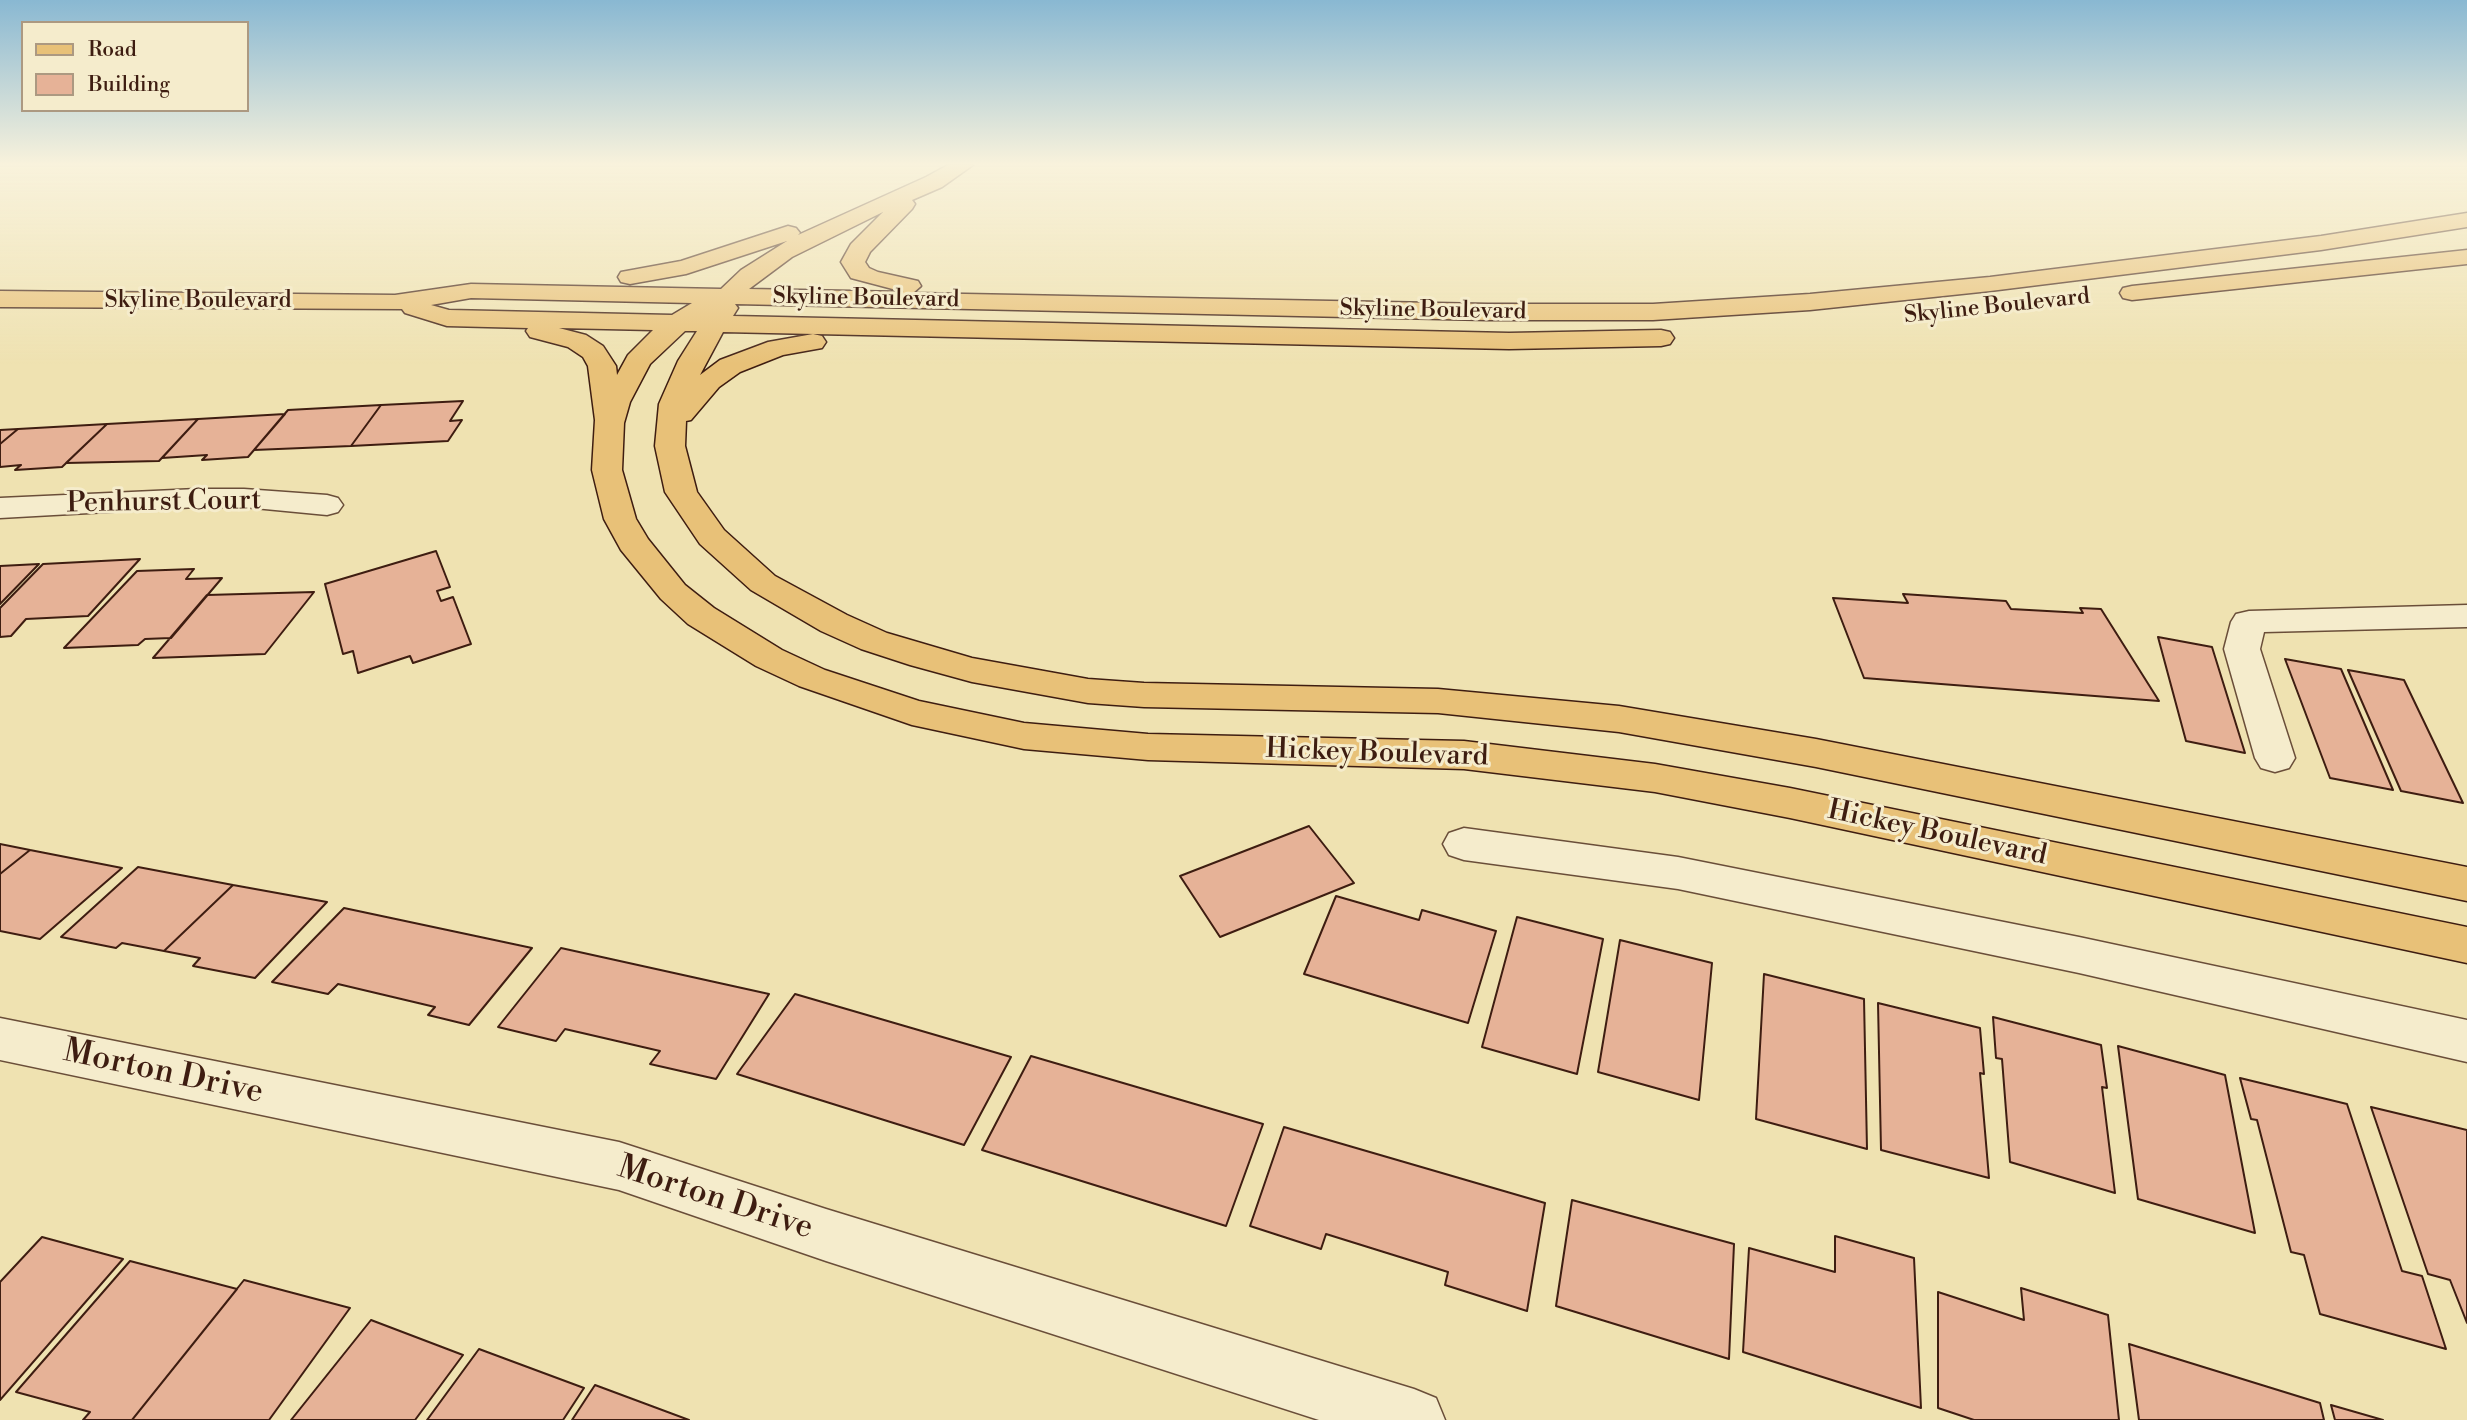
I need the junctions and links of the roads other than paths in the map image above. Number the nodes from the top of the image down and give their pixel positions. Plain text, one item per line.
1 (790, 231) edge
2 (824, 231) edge
3 (877, 231) edge
4 (2392, 231) edge
5 (2467, 257) edge
6 (471, 291) junction
7 (728, 296) junction
8 (2104, 296) dead end
9 (0, 299) edge
10 (2050, 302) dead end
11 (395, 303) junction
12 (1064, 303) junction
13 (447, 318) junction
14 (676, 323) junction
15 (716, 324) junction
16 (1792, 328) dead end
17 (962, 330) junction
18 (1683, 337) dead end
19 (610, 423) junction
20 (670, 426) junction
21 (327, 505) dead end
22 (0, 508) edge
23 (2467, 616) edge
24 (2274, 758) dead end
25 (1464, 845) dead end
26 (2467, 884) edge
27 (2467, 945) edge
28 (0, 1040) edge
29 (2467, 1041) edge
30 (1414, 1420) edge

1 - 6 main road
2 - 7 main road, Hickey Boulevard
3 - 12 main road
4 - 12 main road, Skyline Boulevard
5 - 8 main road, Skyline Boulevard
6 - 7 main road, Skyline Boulevard
6 - 11 main road, Skyline Boulevard
7 - 12 main road, Skyline Boulevard
7 - 14 main road, Hickey Boulevard
7 - 15 main road, Hickey Boulevard
9 - 11 main road, Skyline Boulevard
10 - 16 main road, Skyline Boulevard
11 - 13 main road, Skyline Boulevard
13 - 14 main road, Skyline Boulevard
13 - 19 main road
14 - 15 main road, Skyline Boulevard
14 - 19 main road, Hickey Boulevard
15 - 17 main road, Skyline Boulevard
15 - 20 main road, Hickey Boulevard
17 - 18 main road, Skyline Boulevard
17 - 20 main road
19 - 27 main road, Hickey Boulevard
20 - 26 main road, Hickey Boulevard
21 - 22 street, Penhurst Court
23 - 24 street
25 - 29 street
28 - 30 street, Morton Drive

